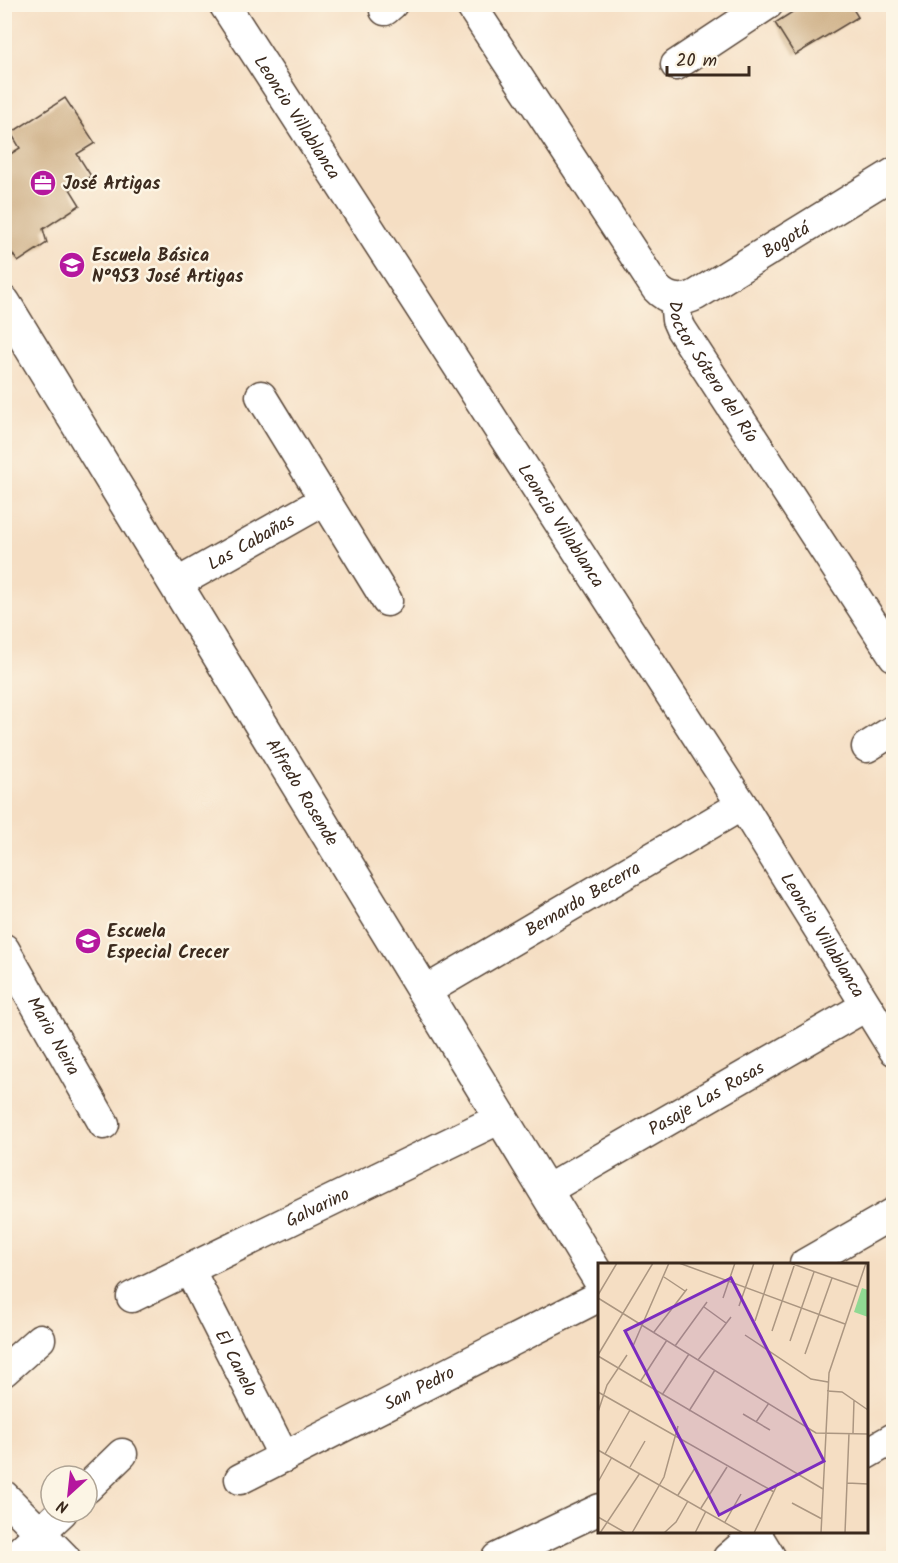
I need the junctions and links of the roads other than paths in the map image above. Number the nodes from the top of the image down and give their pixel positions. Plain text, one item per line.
1 (224, 4) edge
2 (470, 4) edge
3 (768, 4) edge
4 (676, 65) dead end
5 (894, 173) edge
6 (675, 300) junction
7 (4, 303) edge
8 (261, 396) dead end
9 (325, 500) junction
10 (176, 584) junction
11 (387, 601) dead end
12 (894, 656) edge
13 (894, 730) edge
14 (867, 747) dead end
15 (742, 805) junction
16 (4, 949) edge
17 (424, 992) junction
18 (866, 1006) junction
19 (894, 1050) edge
20 (501, 1118) junction
21 (104, 1124) dead end
22 (545, 1191) junction
23 (894, 1213) edge
24 (807, 1263) edge
25 (189, 1269) junction
26 (598, 1277) edge
27 (132, 1297) dead end
28 (598, 1297) edge
29 (40, 1339) dead end
30 (4, 1371) edge
31 (894, 1438) edge
32 (868, 1453) edge
33 (122, 1454) dead end
34 (284, 1457) junction
35 (99, 1476) edge
36 (240, 1479) dead end
37 (4, 1496) edge
38 (598, 1510) edge
39 (49, 1524) edge
40 (40, 1533) junction
41 (759, 1539) edge
42 (13, 1558) edge
43 (65, 1558) edge
44 (496, 1558) edge
45 (728, 1558) edge

1 - 15 street, Leoncio Villablanca
2 - 6 street, Doctor Sótero del Río
3 - 4 street
5 - 6 street, Bogotá
6 - 12 street, Doctor Sótero del Río
7 - 10 street, Alfredo Rosende
8 - 9 street
9 - 10 street, Las Cabañas
9 - 11 street
10 - 17 street, Alfredo Rosende
13 - 14 street
15 - 17 street, Bernardo Becerra
15 - 18 street, Leoncio Villablanca
16 - 21 street, Mario Neira
17 - 20 street, Alfredo Rosende
18 - 19 street, Leoncio Villablanca
18 - 22 street, Pasaje Las Rosas
20 - 22 street, Alfredo Rosende
20 - 25 street, Galvarino
22 - 26 street, Alfredo Rosende
23 - 24 street
25 - 27 street, Galvarino
25 - 34 street, El Canelo
28 - 34 street, San Pedro
29 - 30 street
31 - 32 street
33 - 35 street
34 - 36 street, San Pedro
37 - 40 street
38 - 44 street
39 - 40 street
40 - 42 street
40 - 43 street
41 - 45 street

